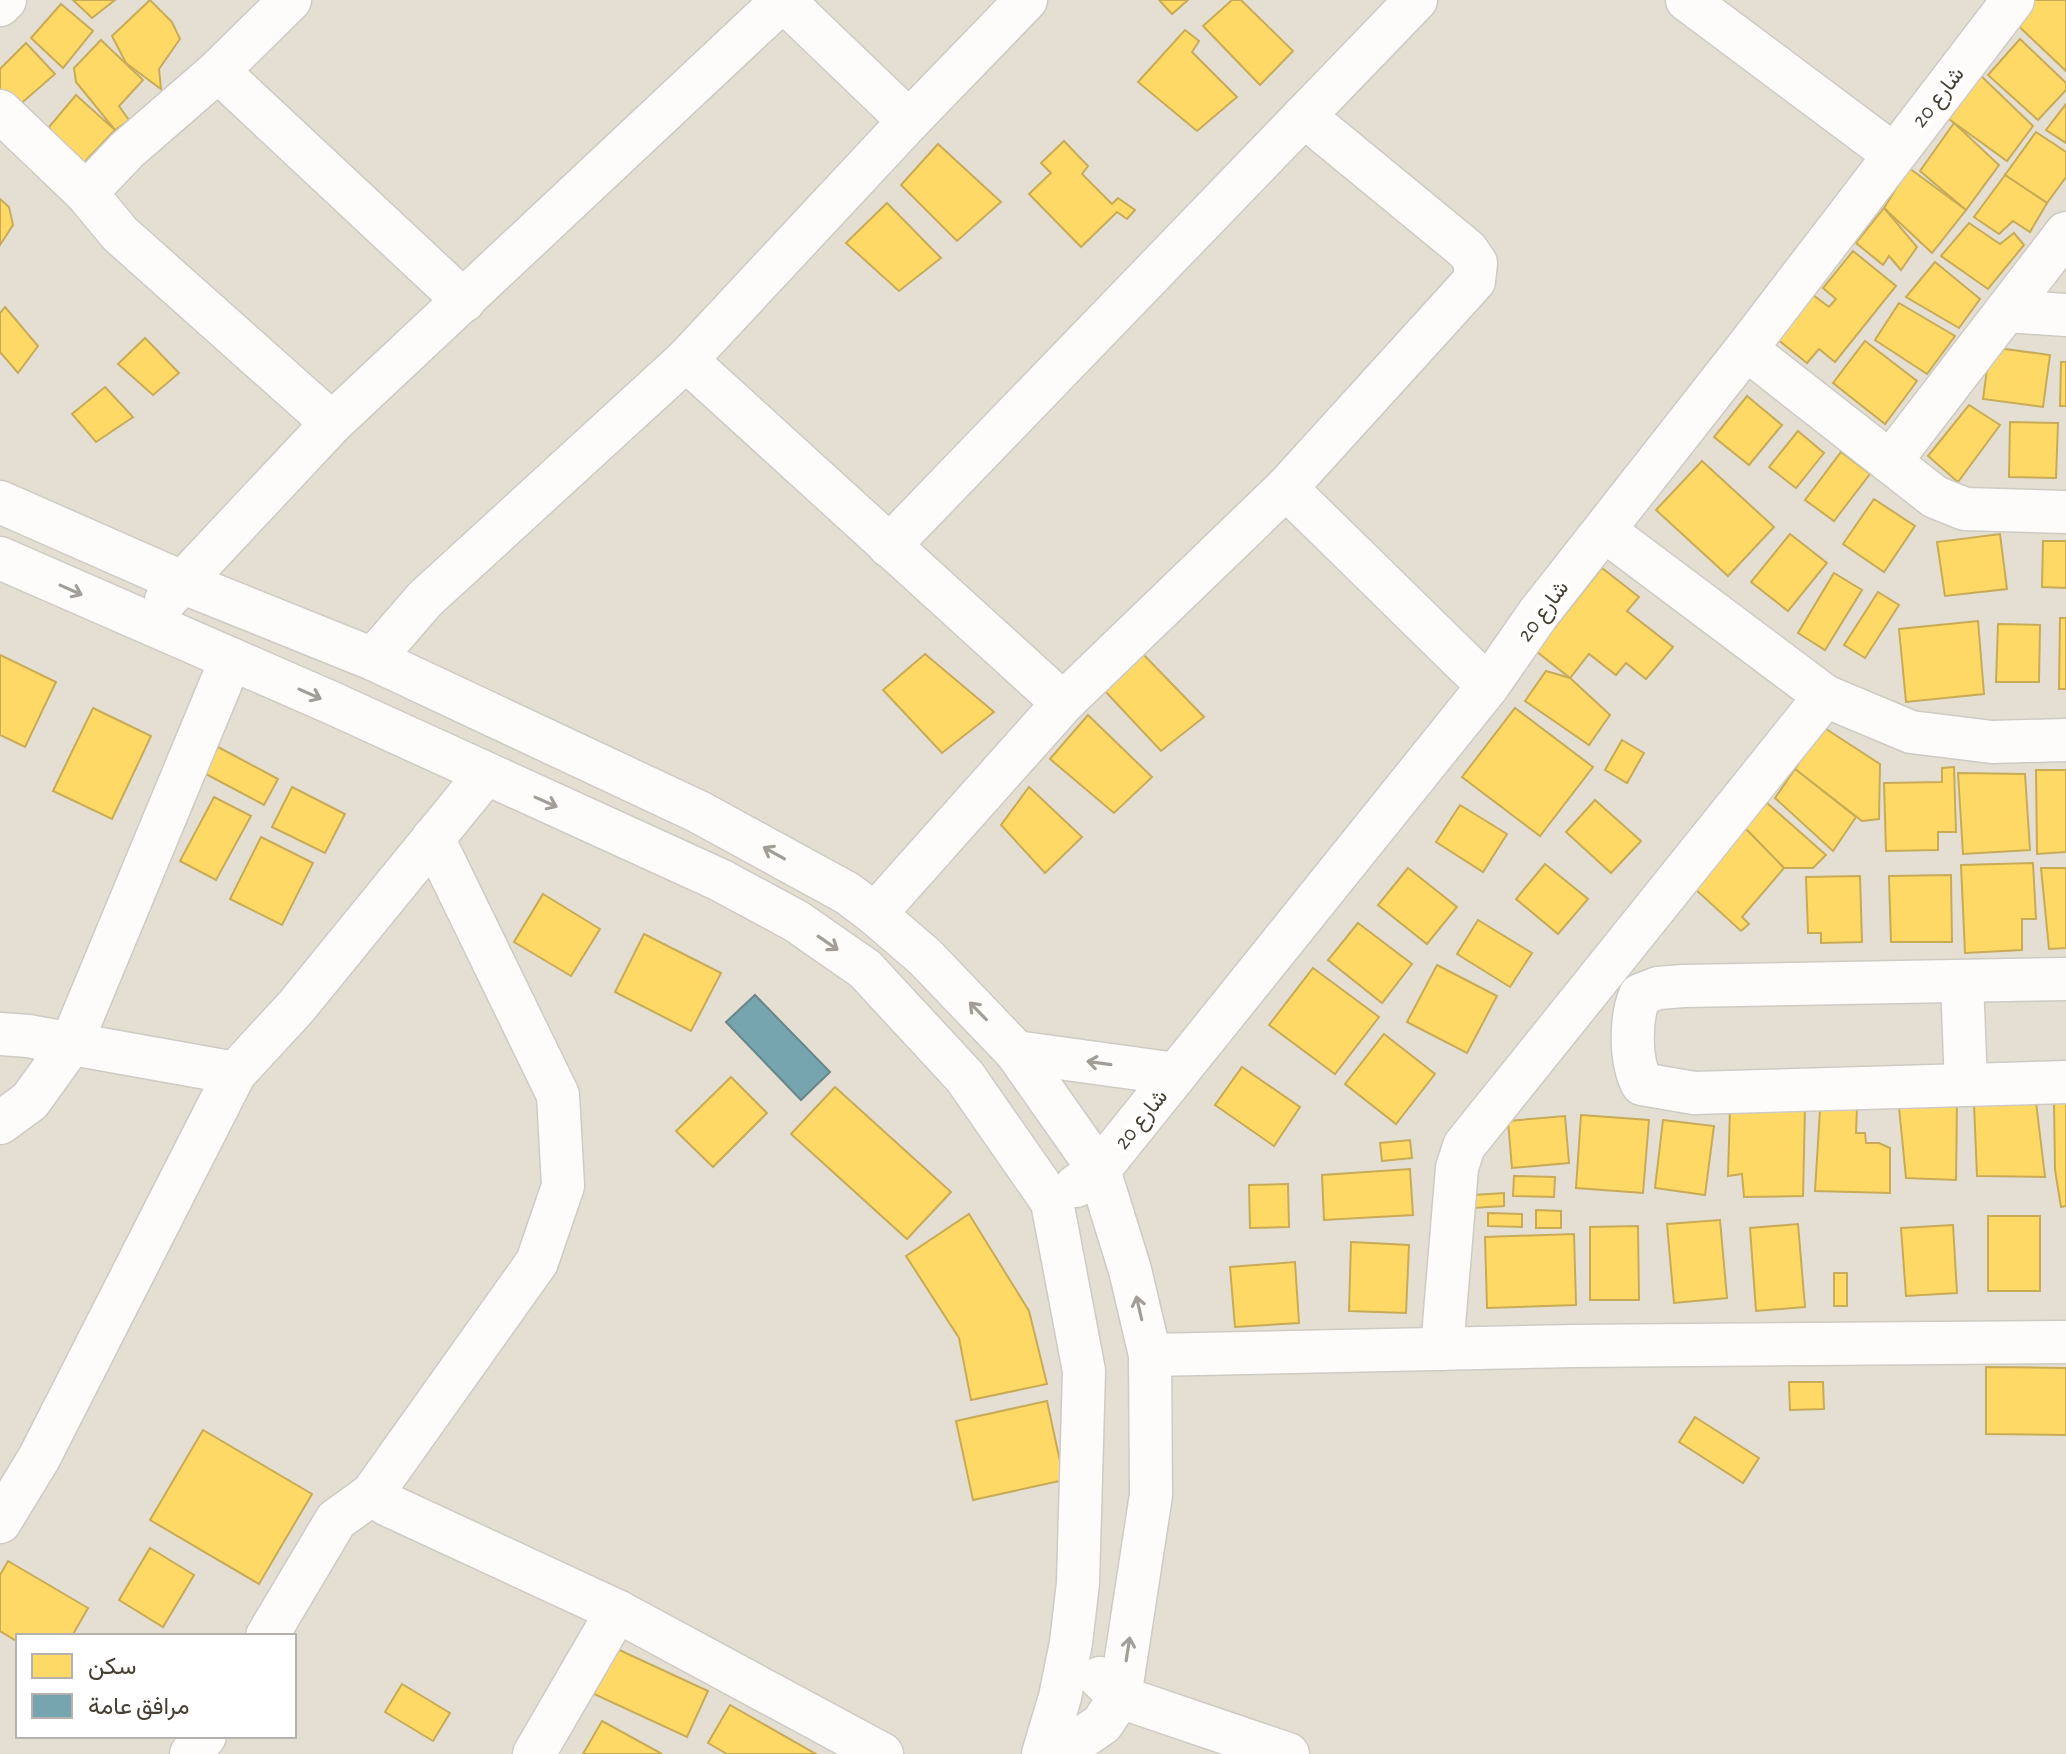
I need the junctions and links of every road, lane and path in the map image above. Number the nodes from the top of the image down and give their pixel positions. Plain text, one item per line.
1 (5, 0) edge
2 (290, 0) edge
3 (783, 0) edge
4 (1026, 0) edge
5 (1416, 0) edge
6 (1687, 0) edge
7 (2013, 0) edge
8 (0, 5) edge
9 (1733, 13) edge
10 (218, 71) junction
11 (0, 111) edge
12 (1304, 116) junction
13 (909, 121) junction
14 (1893, 154) junction
15 (86, 193) junction
16 (2066, 233) edge
17 (464, 301) junction
18 (2006, 311) junction
19 (2066, 315) edge
20 (1746, 349) junction
21 (686, 360) junction
22 (332, 423) junction
23 (1890, 462) junction
24 (1286, 488) junction
25 (0, 502) edge
26 (2066, 512) edge
27 (1605, 531) junction
28 (889, 546) junction
29 (0, 558) edge
30 (184, 583) junction
31 (145, 622) junction
32 (231, 659) junction
33 (373, 659) junction
34 (1488, 686) junction
35 (1825, 696) junction
36 (1063, 703) junction
37 (2066, 740) edge
38 (485, 775) junction
39 (433, 838) junction
40 (875, 914) junction
41 (2066, 979) edge
42 (1962, 981) junction
43 (0, 1034) edge
44 (71, 1044) junction
45 (1016, 1052) junction
46 (235, 1073) junction
47 (1176, 1074) junction
48 (2066, 1082) edge
49 (1966, 1085) junction
50 (0, 1123) edge
51 (1099, 1170) junction
52 (1052, 1202) junction
53 (2066, 1342) edge
54 (1442, 1349) junction
55 (1150, 1355) junction
56 (372, 1494) junction
57 (0, 1522) edge
58 (617, 1611) junction
59 (268, 1634) edge
60 (1071, 1643) junction
61 (1120, 1697) junction
62 (203, 1738) edge
63 (191, 1754) edge
64 (534, 1754) edge
65 (882, 1754) edge
66 (1043, 1754) edge
67 (1058, 1754) edge
68 (1288, 1754) edge

1 - 8 street
2 - 10 street
3 - 13 street
3 - 17 street
4 - 13 street
5 - 12 street
6 - 9 street
7 - 14 street, شارع 20
9 - 14 street
10 - 15 street
10 - 17 street
11 - 15 street
12 - 24 street
12 - 28 street
13 - 21 street
14 - 20 street, شارع 20
15 - 22 street
16 - 18 street
17 - 22 street
18 - 19 street
18 - 23 street
20 - 23 street
20 - 27 street, شارع 20
21 - 28 street
21 - 33 street
22 - 30 street
23 - 26 street
24 - 34 street
24 - 36 street
25 - 30 street
27 - 34 street, شارع 20
27 - 35 street
28 - 36 street
29 -> 31 street
30 - 31 street
30 - 33 street
31 - 32 street
32 -> 38 street
32 - 44 street
40 -> 33 street
34 - 47 street, شارع 20
35 - 37 street
35 - 54 street
36 - 40 street
38 - 39 street
38 -> 52 street
39 - 46 street
39 - 56 street
45 -> 40 street
41 - 42 street
42 - 49 street
42 - 49 street
43 - 44 street
44 - 46 street
44 - 50 street
47 -> 45 street
45 - 51 street
46 - 57 street
47 - 51 street, شارع 20
48 - 49 street
51 - 52 street, شارع 20
55 -> 51 street
52 - 60 street
53 - 54 street
54 - 55 street
61 -> 55 street
56 - 58 street
56 - 59 street
58 - 64 street
58 - 65 street
60 - 61 street
60 - 66 street
61 - 67 street
61 - 68 street
62 - 63 street

